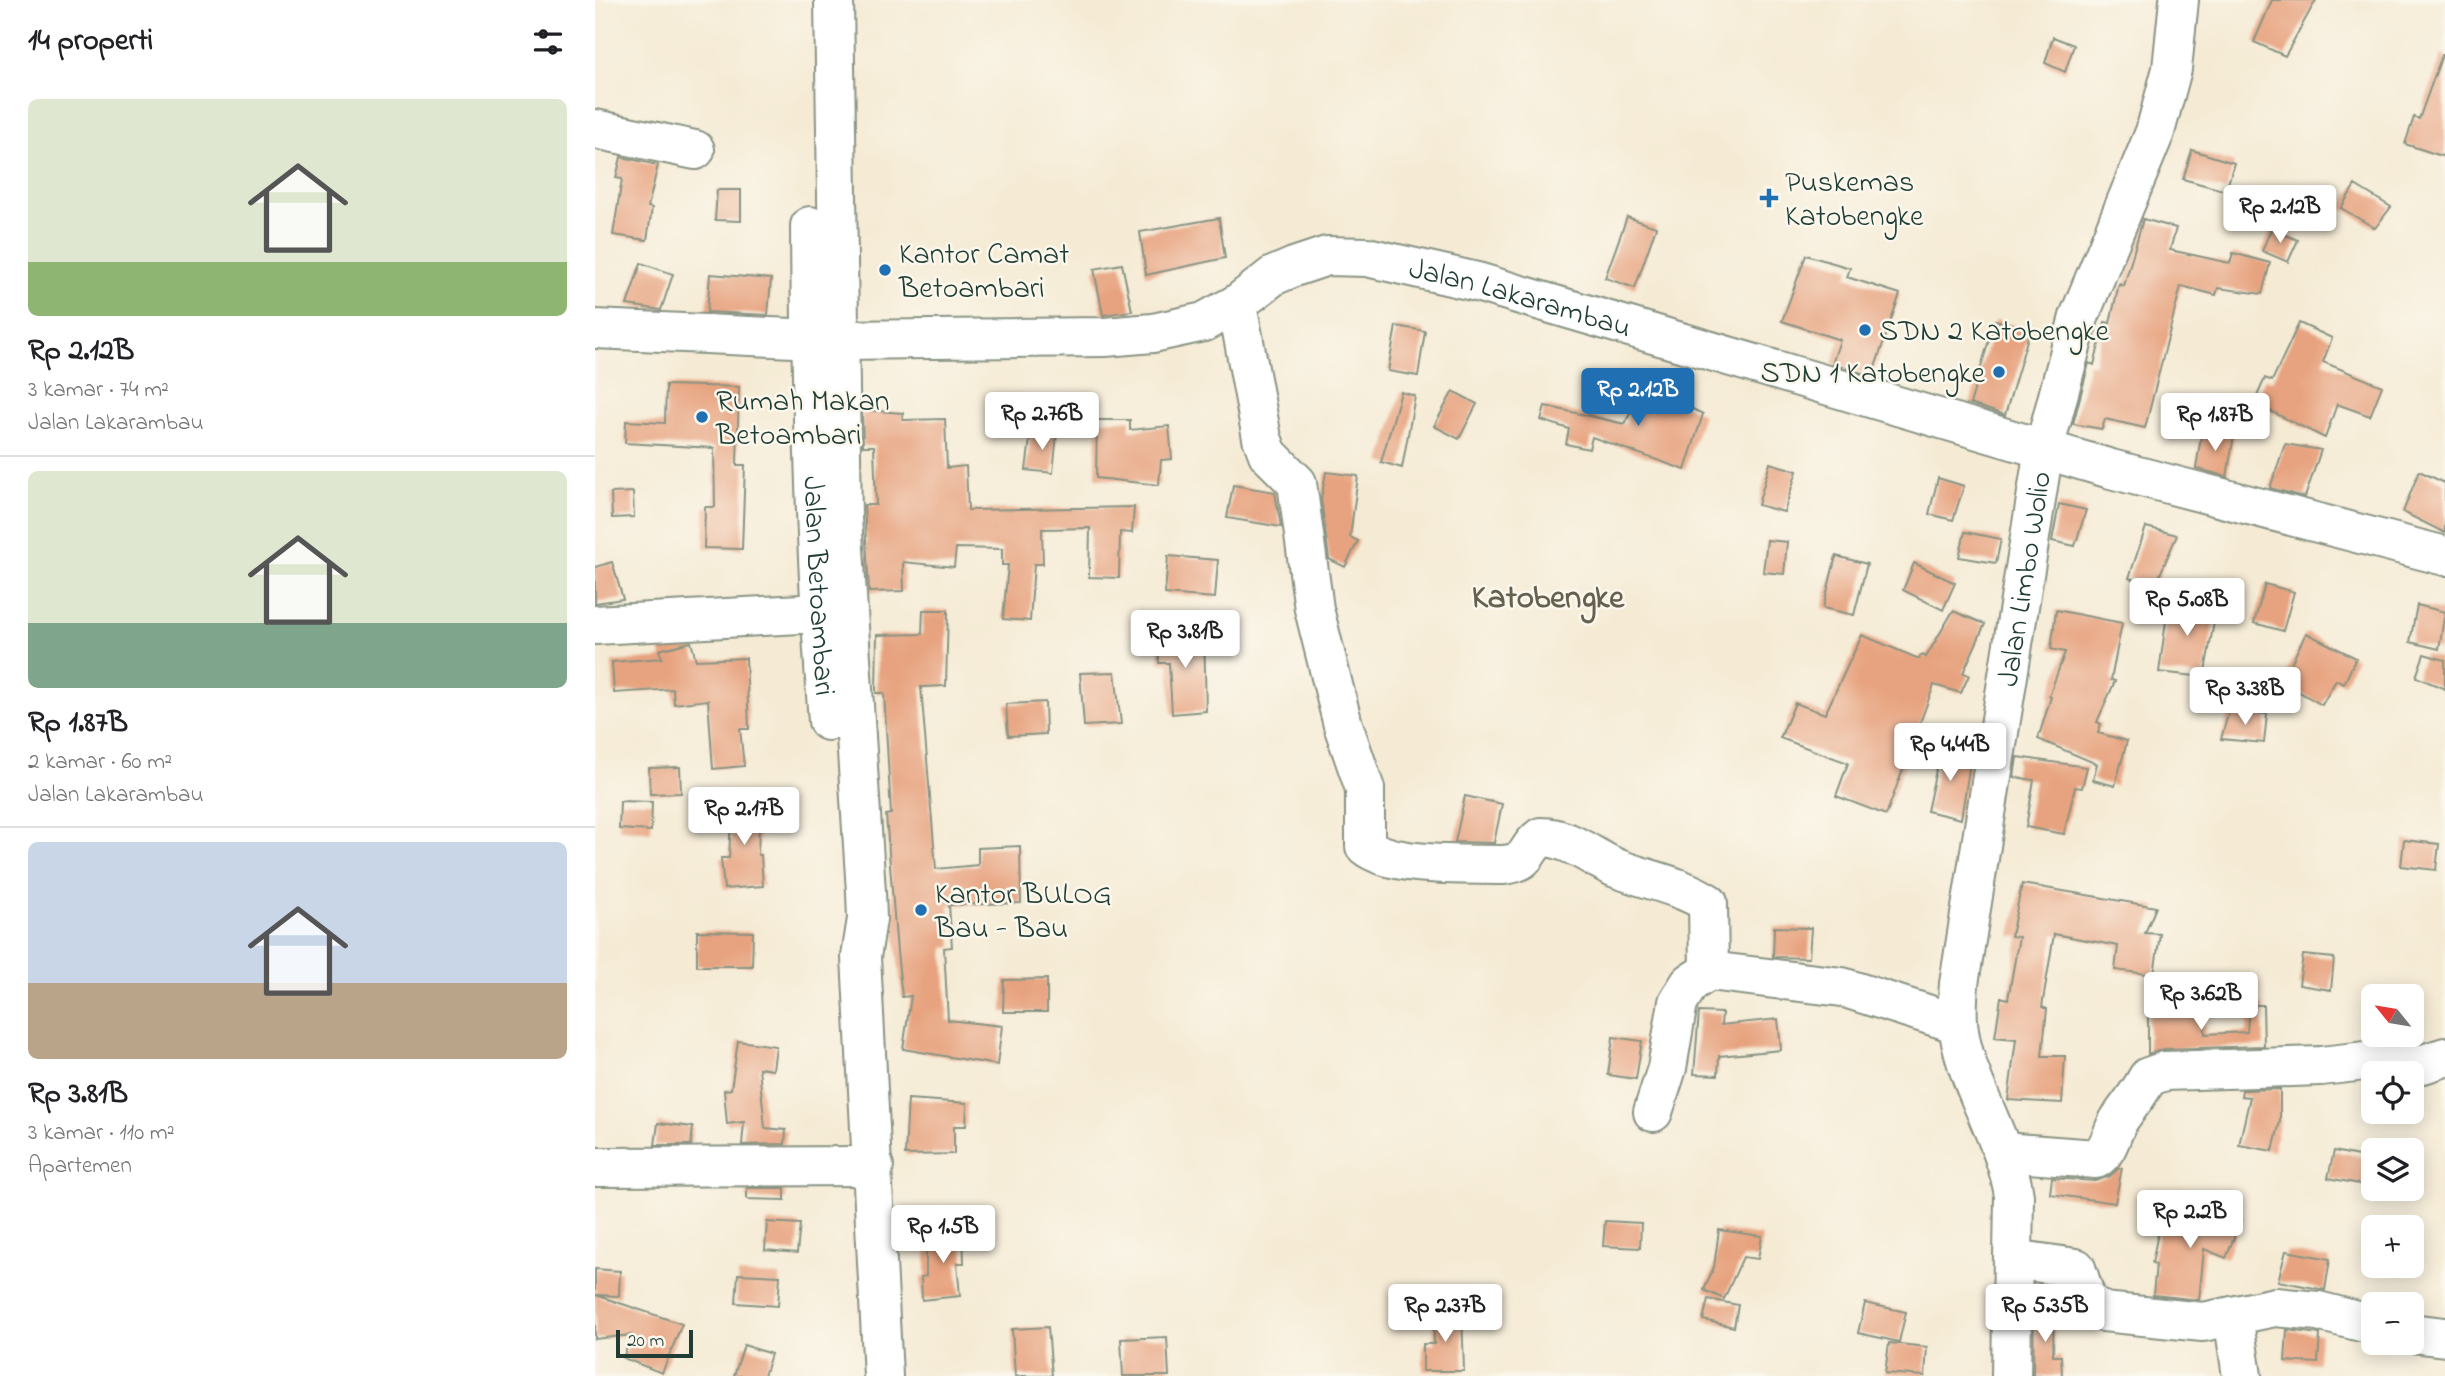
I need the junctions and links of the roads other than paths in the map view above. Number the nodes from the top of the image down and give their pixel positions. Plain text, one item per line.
1 (810, 0) edge
2 (834, 0) edge
3 (2179, 0) edge
4 (595, 129) edge
5 (695, 150) dead end
6 (1237, 304) junction
7 (595, 329) edge
8 (824, 339) junction
9 (2044, 449) junction
10 (2445, 556) edge
11 (820, 613) junction
12 (595, 625) edge
13 (862, 957) junction
14 (1709, 971) junction
15 (1958, 1024) junction
16 (2445, 1057) edge
17 (1653, 1112) dead end
18 (2003, 1153) junction
19 (874, 1166) junction
20 (595, 1167) edge
21 (2013, 1259) junction
22 (2233, 1316) junction
23 (2361, 1322) edge
24 (2424, 1334) edge
25 (2445, 1337) edge
26 (883, 1376) edge
27 (2011, 1376) edge
28 (2242, 1376) edge

1 - 8 street, Jalan Betoambari
2 - 8 street, Jalan Betoambari
3 - 9 street, Jalan Limbo Wolio
4 - 5 street
6 - 8 street, Jalan Lakarambau
6 - 9 street, Jalan Lakarambau
6 - 14 street
7 - 8 street, Jalan Lakarambau
8 - 11 street, Jalan Betoambari
8 - 13 street, Jalan Betoambari
9 - 10 street, Jalan Lakarambau
9 - 15 street, Jalan Limbo Wolio
11 - 12 street
11 - 13 street, Jalan Betoambari
13 - 19 street, Jalan Betoambari
14 - 15 street
14 - 17 street
15 - 18 street, Jalan Limbo Wolio
16 - 18 street
18 - 21 street, Jalan Limbo Wolio
19 - 20 street
19 - 26 street, Jalan Betoambari
21 - 22 street
21 - 27 street, Jalan Limbo Wolio
22 - 23 street
22 - 28 street
24 - 25 street

